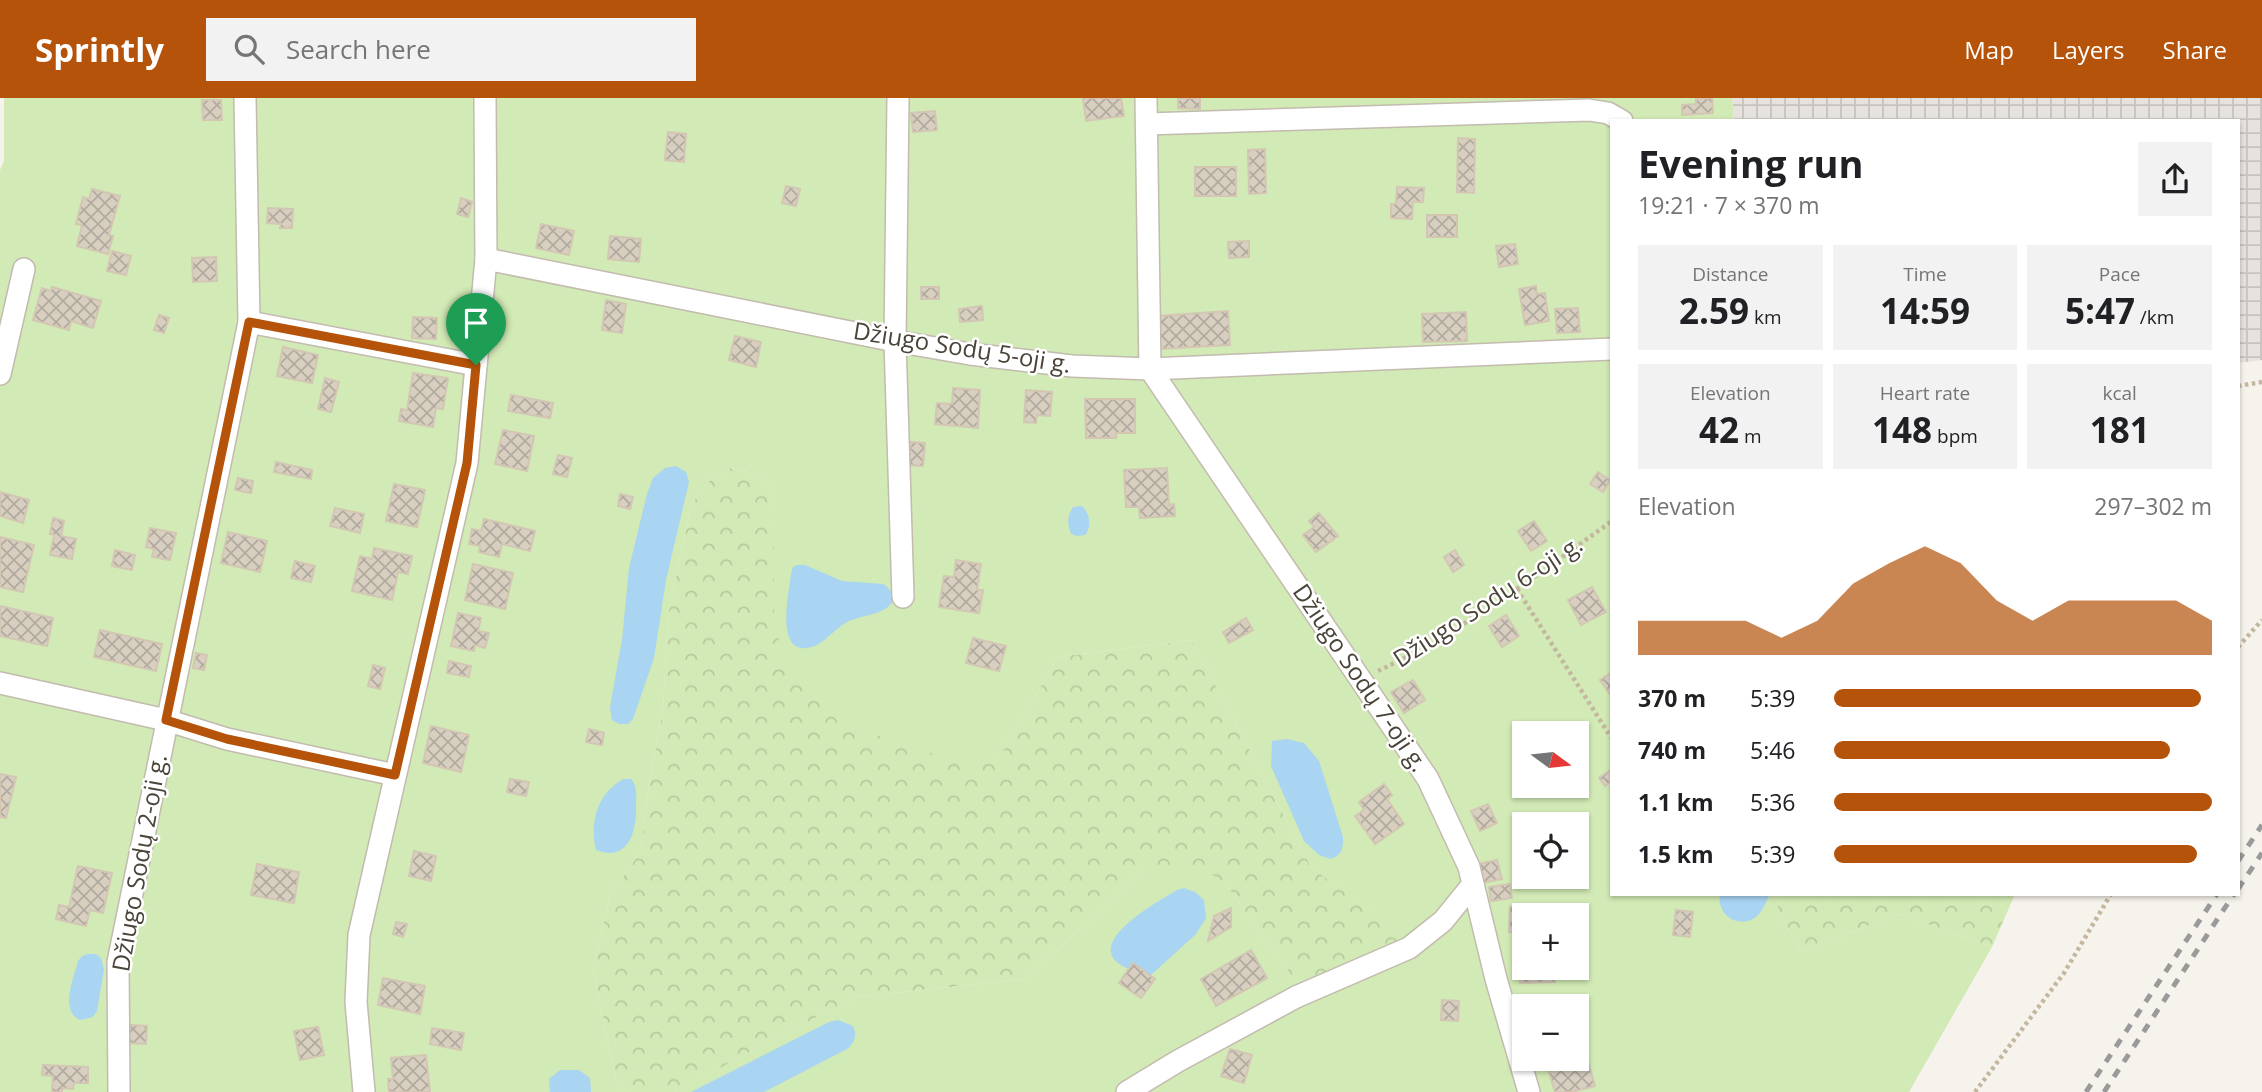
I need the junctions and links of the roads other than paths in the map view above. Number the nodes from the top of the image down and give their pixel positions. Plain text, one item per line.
1 (246, 98) edge
2 (485, 98) edge
3 (898, 98) edge
4 (1146, 98) edge
5 (1618, 119) edge
6 (1147, 124) junction
7 (486, 259) junction
8 (24, 269) dead end
9 (249, 322) junction
10 (895, 341) junction
11 (1610, 349) edge
12 (476, 365) junction
13 (1150, 369) junction
14 (0, 374) edge
15 (902, 597) dead end
16 (0, 683) edge
17 (166, 720) junction
18 (395, 775) junction
19 (1473, 884) junction
20 (119, 1092) edge
21 (364, 1092) edge
22 (1127, 1092) edge
23 (1529, 1092) edge

1 - 9 street, Džiugo Sodų 2-oji g.
2 - 7 street
3 - 10 street
4 - 6 street
5 - 6 street
6 - 13 street
7 - 10 street, Džiugo Sodų 5-oji g.
7 - 12 street
8 - 14 street
9 - 12 street
9 - 17 street, Džiugo Sodų 2-oji g.
10 - 13 street, Džiugo Sodų 5-oji g.
10 - 15 street
11 - 13 street, Džiugo Sodų 5-oji g.
12 - 18 street
13 - 19 street, Džiugo Sodų 7-oji g.
16 - 17 street
17 - 18 street
17 - 20 street, Džiugo Sodų 2-oji g.
18 - 21 street
19 - 22 street
19 - 23 street, Džiugo Sodų 7-oji g.

